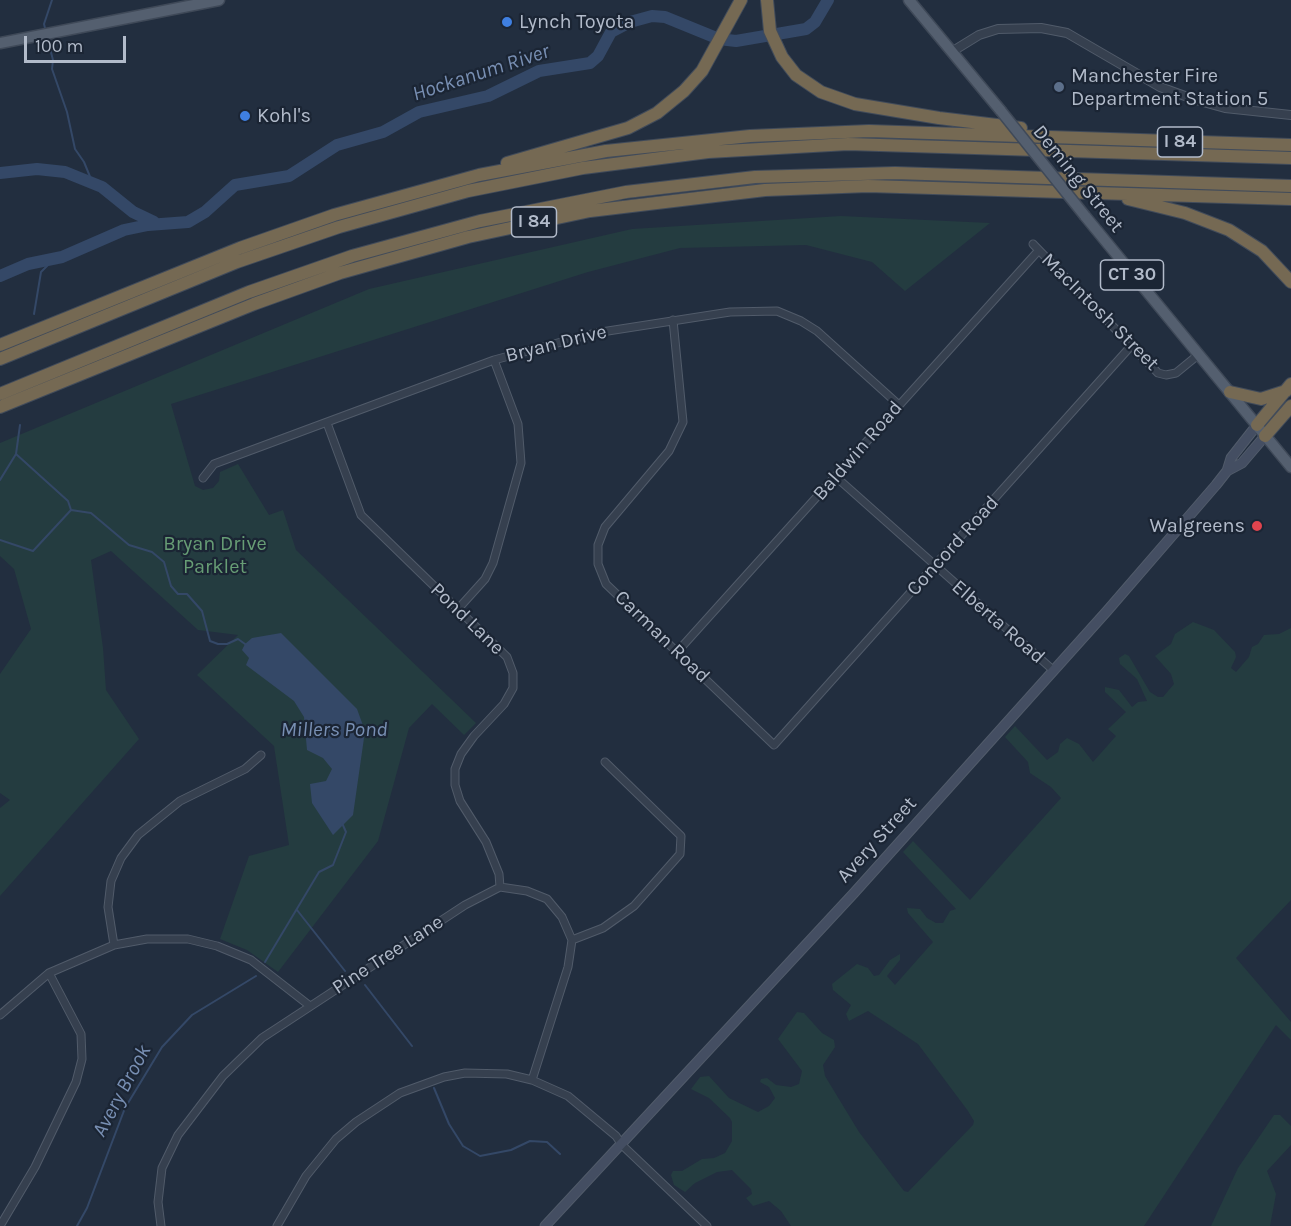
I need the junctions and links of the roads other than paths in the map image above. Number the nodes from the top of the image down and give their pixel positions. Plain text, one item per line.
1 (219, 0) edge
2 (741, 0) edge
3 (767, 0) edge
4 (909, 0) edge
5 (0, 43) edge
6 (952, 51) junction
7 (1291, 115) edge
8 (1070, 138) junction
9 (1291, 146) edge
10 (1291, 158) edge
11 (433, 186) junction
12 (1291, 186) edge
13 (1098, 192) junction
14 (1291, 199) edge
15 (1036, 247) joint
16 (1291, 282) edge
17 (673, 320) junction
18 (0, 345) edge
19 (1131, 346) junction
20 (1198, 355) junction
21 (0, 359) edge
22 (495, 360) junction
23 (1288, 387) edge
24 (1230, 392) junction
25 (0, 394) edge
26 (899, 405) junction
27 (1291, 406) edge
28 (0, 407) edge
29 (327, 423) junction
30 (1257, 425) junction
31 (1265, 436) junction
32 (1291, 467) edge
33 (1227, 471) junction
34 (836, 477) junction
35 (203, 478) dead end
36 (935, 567) junction
37 (458, 609) junction
38 (678, 651) junction
39 (1053, 670) junction
40 (774, 745) joint
41 (261, 755) dead end
42 (605, 762) dead end
43 (500, 887) junction
44 (572, 940) junction
45 (114, 945) junction
46 (49, 973) junction
47 (310, 1006) junction
48 (0, 1015) edge
49 (532, 1080) junction
50 (622, 1145) junction
51 (0, 1226) edge
52 (161, 1226) edge
53 (277, 1226) edge
54 (545, 1226) edge
55 (707, 1226) edge

1 - 5 main road
2 - 11 highway
3 - 8 highway
4 - 6 main road, CT 30
6 - 7 street
6 - 20 main road, Deming Street / CT 30, bridge
8 - 9 highway, I 84
8 - 11 highway, I 84
10 - 21 highway
11 - 18 highway, I 84
12 - 25 highway
13 - 14 highway, I 84
13 - 16 highway
13 - 28 highway, I 84
15 - 19 street, MacIntosh Street
15 - 26 street, Baldwin Road
17 - 22 street, Bryan Drive
17 - 26 street, Bryan Drive
17 - 38 street, Carman Road
19 - 20 street, MacIntosh Street
19 - 36 street, Concord Road
20 - 24 main road, Deming Street / CT 30
22 - 29 street, Bryan Drive
22 - 37 street
23 - 24 highway
23 - 30 highway
24 - 30 main road, Deming Street / CT 30
26 - 34 street, Baldwin Road
27 - 31 highway
29 - 35 street, Bryan Drive
29 - 37 street, Pond Lane
30 - 31 main road, Deming Street / CT 30
30 - 33 main road, Avery Street
31 - 32 main road, Deming Street / CT 30
31 - 33 main road, Avery Street
33 - 39 main road, Avery Street
34 - 36 street, Elberta Road
34 - 38 street, Baldwin Road
36 - 39 street, Elberta Road
36 - 40 street, Concord Road
37 - 43 street, Pond Lane
38 - 40 street, Carman Road
39 - 50 main road, Avery Street
41 - 45 street
42 - 44 street
43 - 44 street
43 - 47 street, Pine Tree Lane
44 - 49 street
45 - 46 street
45 - 47 street
46 - 48 street
46 - 51 street
47 - 52 street, Pine Tree Lane
49 - 50 street
49 - 53 street
50 - 54 main road, Avery Street
50 - 55 street

